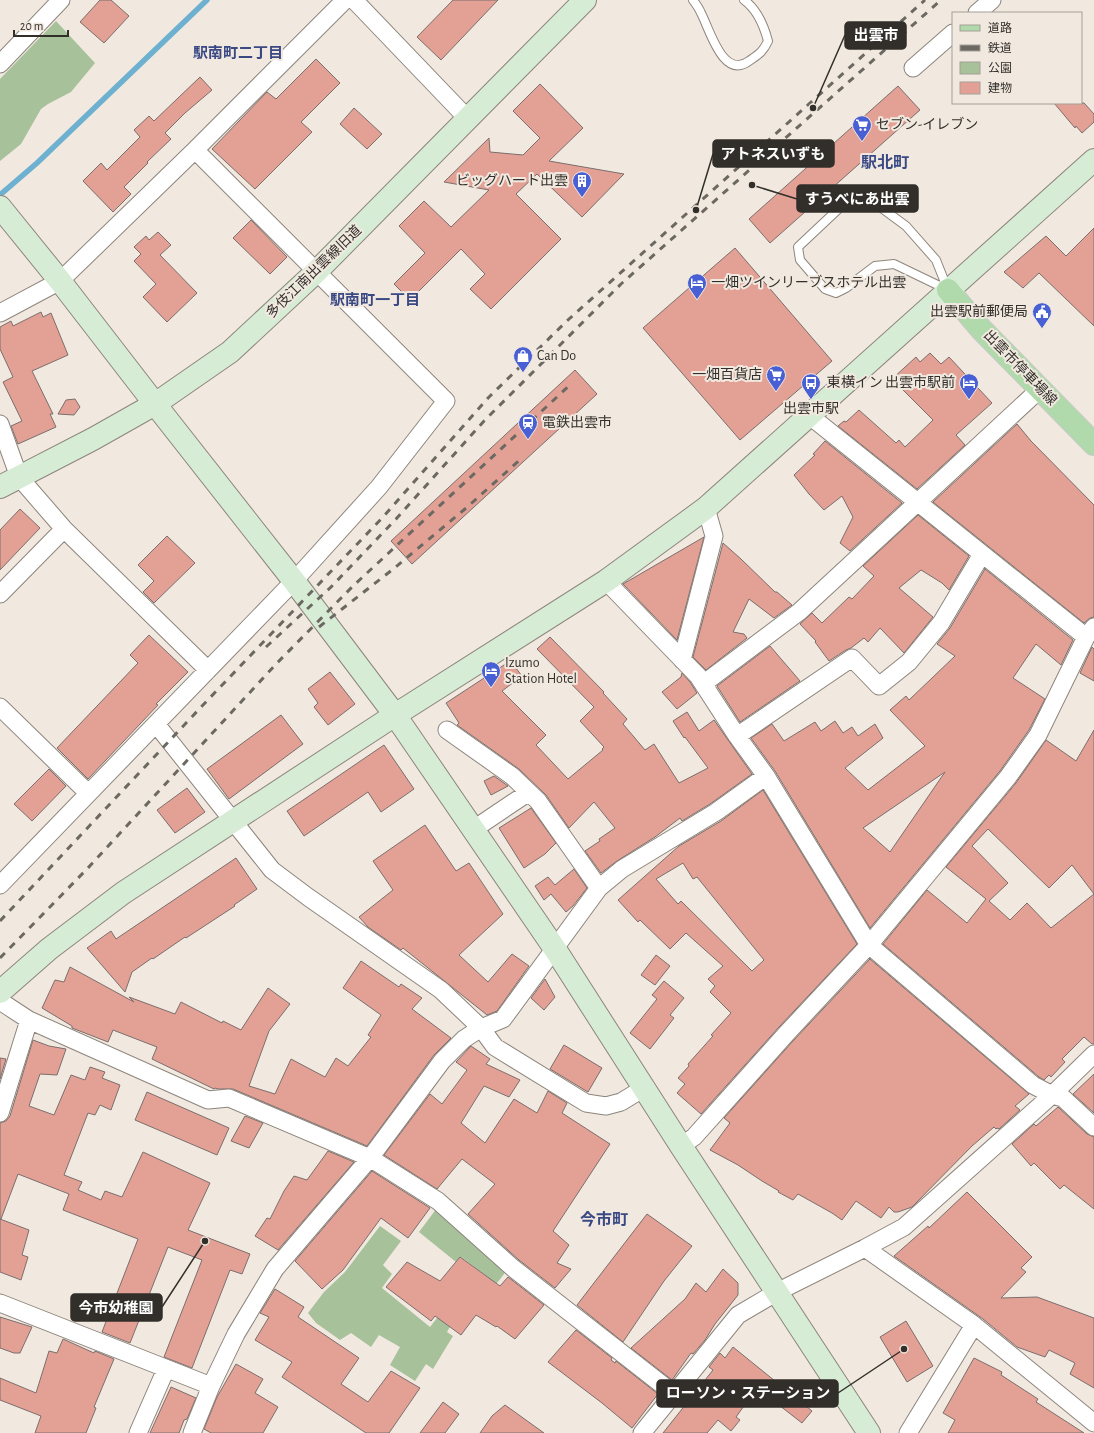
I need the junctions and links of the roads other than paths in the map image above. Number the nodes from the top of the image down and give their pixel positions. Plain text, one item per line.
1 (345, 0) edge
2 (354, 0) edge
3 (585, 0) edge
4 (692, 0) edge
5 (744, 0) edge
6 (992, 0) edge
7 (56, 2) edge
8 (978, 12) edge
9 (952, 35) edge
10 (0, 64) edge
11 (913, 68) dead end
12 (468, 119) junction
13 (195, 150) junction
14 (1094, 160) edge
15 (0, 208) edge
16 (316, 272) junction
17 (60, 281) junction
18 (948, 290) junction
19 (0, 314) edge
20 (1040, 389) junction
21 (155, 404) junction
22 (810, 416) junction
23 (0, 424) edge
24 (1094, 444) edge
25 (19, 477) junction
26 (0, 486) edge
27 (917, 502) junction
28 (706, 508) junction
29 (64, 529) junction
30 (982, 554) junction
31 (294, 581) junction
32 (606, 581) junction
33 (0, 594) edge
34 (1090, 632) edge
35 (682, 660) junction
36 (208, 670) junction
37 (702, 684) junction
38 (0, 707) edge
39 (396, 715) junction
40 (156, 724) junction
41 (448, 730) dead end
42 (737, 736) junction
43 (766, 776) junction
44 (529, 792) junction
45 (88, 793) junction
46 (233, 820) junction
47 (474, 829) junction
48 (1, 883) edge
49 (599, 888) junction
50 (869, 945) junction
51 (555, 949) junction
52 (0, 992) edge
53 (0, 1002) edge
54 (29, 1020) junction
55 (481, 1028) junction
56 (1094, 1054) edge
57 (644, 1088) junction
58 (1052, 1095) junction
59 (0, 1113) edge
60 (1094, 1127) edge
61 (681, 1146) junction
62 (370, 1158) junction
63 (864, 1248) junction
64 (777, 1292) junction
65 (0, 1303) edge
66 (974, 1326) junction
67 (166, 1368) junction
68 (212, 1386) junction
69 (674, 1394) junction
70 (1094, 1423) edge
71 (138, 1433) edge
72 (192, 1433) edge
73 (642, 1433) edge
74 (870, 1433) edge
75 (908, 1433) edge

1 - 13 street
2 - 12 street
3 - 12 street, 多伎江南出雲線旧道
4 - 5 lane
6 - 8 street
7 - 10 street
9 - 11 street
12 - 16 street, 多伎江南出雲線旧道
13 - 16 street
13 - 17 street
14 - 18 street
15 - 17 street
16 - 21 street, 多伎江南出雲線旧道
16 - 31 street
17 - 19 street
17 - 21 street
18 - 18 lane
18 - 20 main road, 出雲市停車場線
18 - 22 street
20 - 24 main road, 出雲市停車場線
20 - 27 street
21 - 25 street, 多伎江南出雲線旧道
21 - 31 street
22 - 27 street
22 - 28 street
23 - 25 street
25 - 26 street, 多伎江南出雲線旧道
25 - 29 street
27 - 30 street
27 - 37 street
28 - 32 street
28 - 35 street
29 - 33 street
29 - 36 street
30 - 34 street
30 - 42 street
31 - 36 street
31 - 39 street
32 - 35 street
32 - 39 street
34 - 50 street
35 - 37 street
36 - 40 street
37 - 42 street
38 - 45 street
39 - 46 street
39 - 47 street
40 - 45 street
40 - 46 street
41 - 44 street
42 - 43 street
43 - 49 street
43 - 50 street
44 - 47 street
44 - 49 street
45 - 48 street
46 - 52 street
46 - 55 street
47 - 51 street
49 - 51 street
50 - 58 street
50 - 61 street
51 - 55 street
51 - 57 street
53 - 54 street
54 - 59 street
54 - 62 street
55 - 57 street
55 - 62 street
56 - 58 street
57 - 61 street
58 - 60 street
58 - 63 street
61 - 64 street
62 - 68 street
62 - 69 street
63 - 64 street
63 - 66 street
64 - 69 street
64 - 74 street
65 - 67 street
66 - 70 street
66 - 75 street
67 - 68 street
67 - 71 street
68 - 72 street
69 - 73 street

